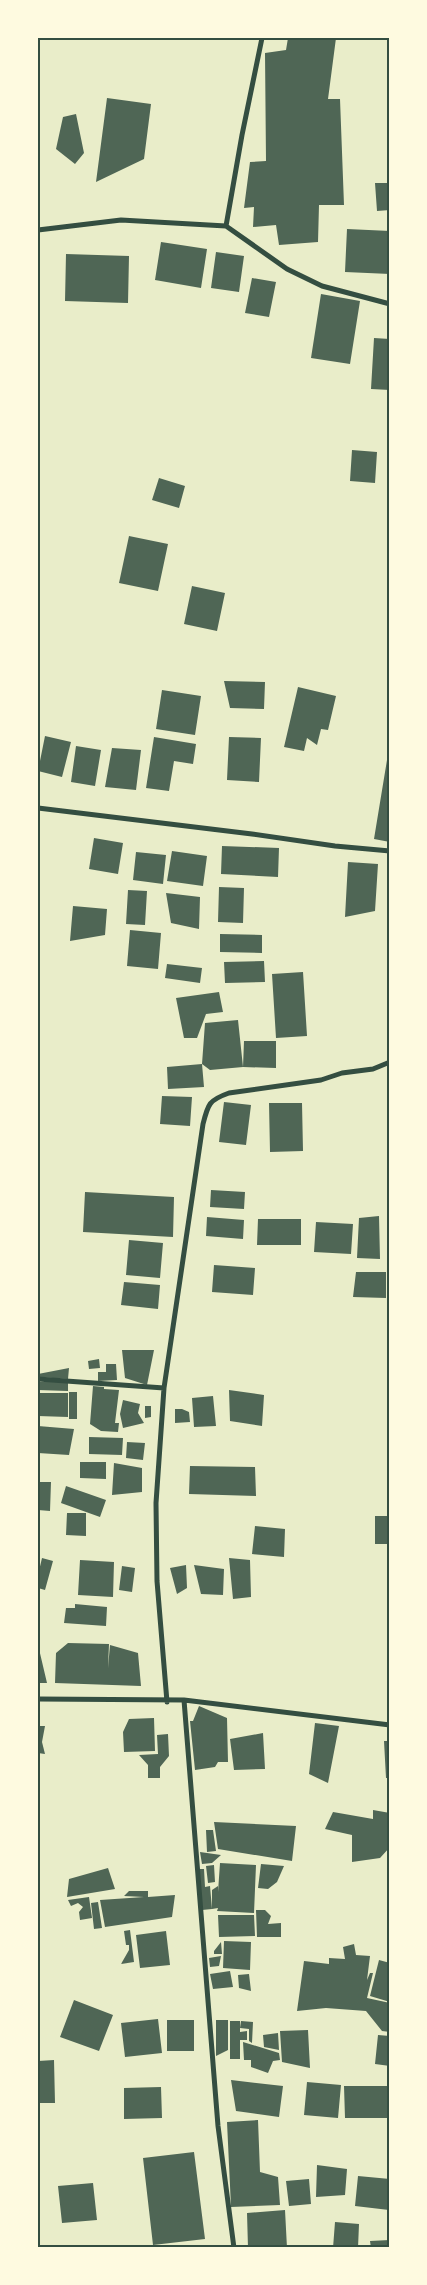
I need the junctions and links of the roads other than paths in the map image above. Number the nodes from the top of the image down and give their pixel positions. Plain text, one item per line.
1 (262, 38) edge
2 (226, 226) junction
3 (38, 230) edge
4 (390, 304) edge
5 (38, 808) edge
6 (390, 851) edge
7 (390, 1062) edge
8 (38, 1379) edge
9 (164, 1388) junction
10 (38, 1700) edge
11 (184, 1700) junction
12 (167, 1702) junction
13 (390, 1725) edge
14 (234, 2248) edge

1 - 2 street
2 - 3 street
2 - 4 street
5 - 6 street
7 - 9 street
8 - 9 street
9 - 12 street
10 - 12 street
11 - 12 street
11 - 13 street
11 - 14 street

